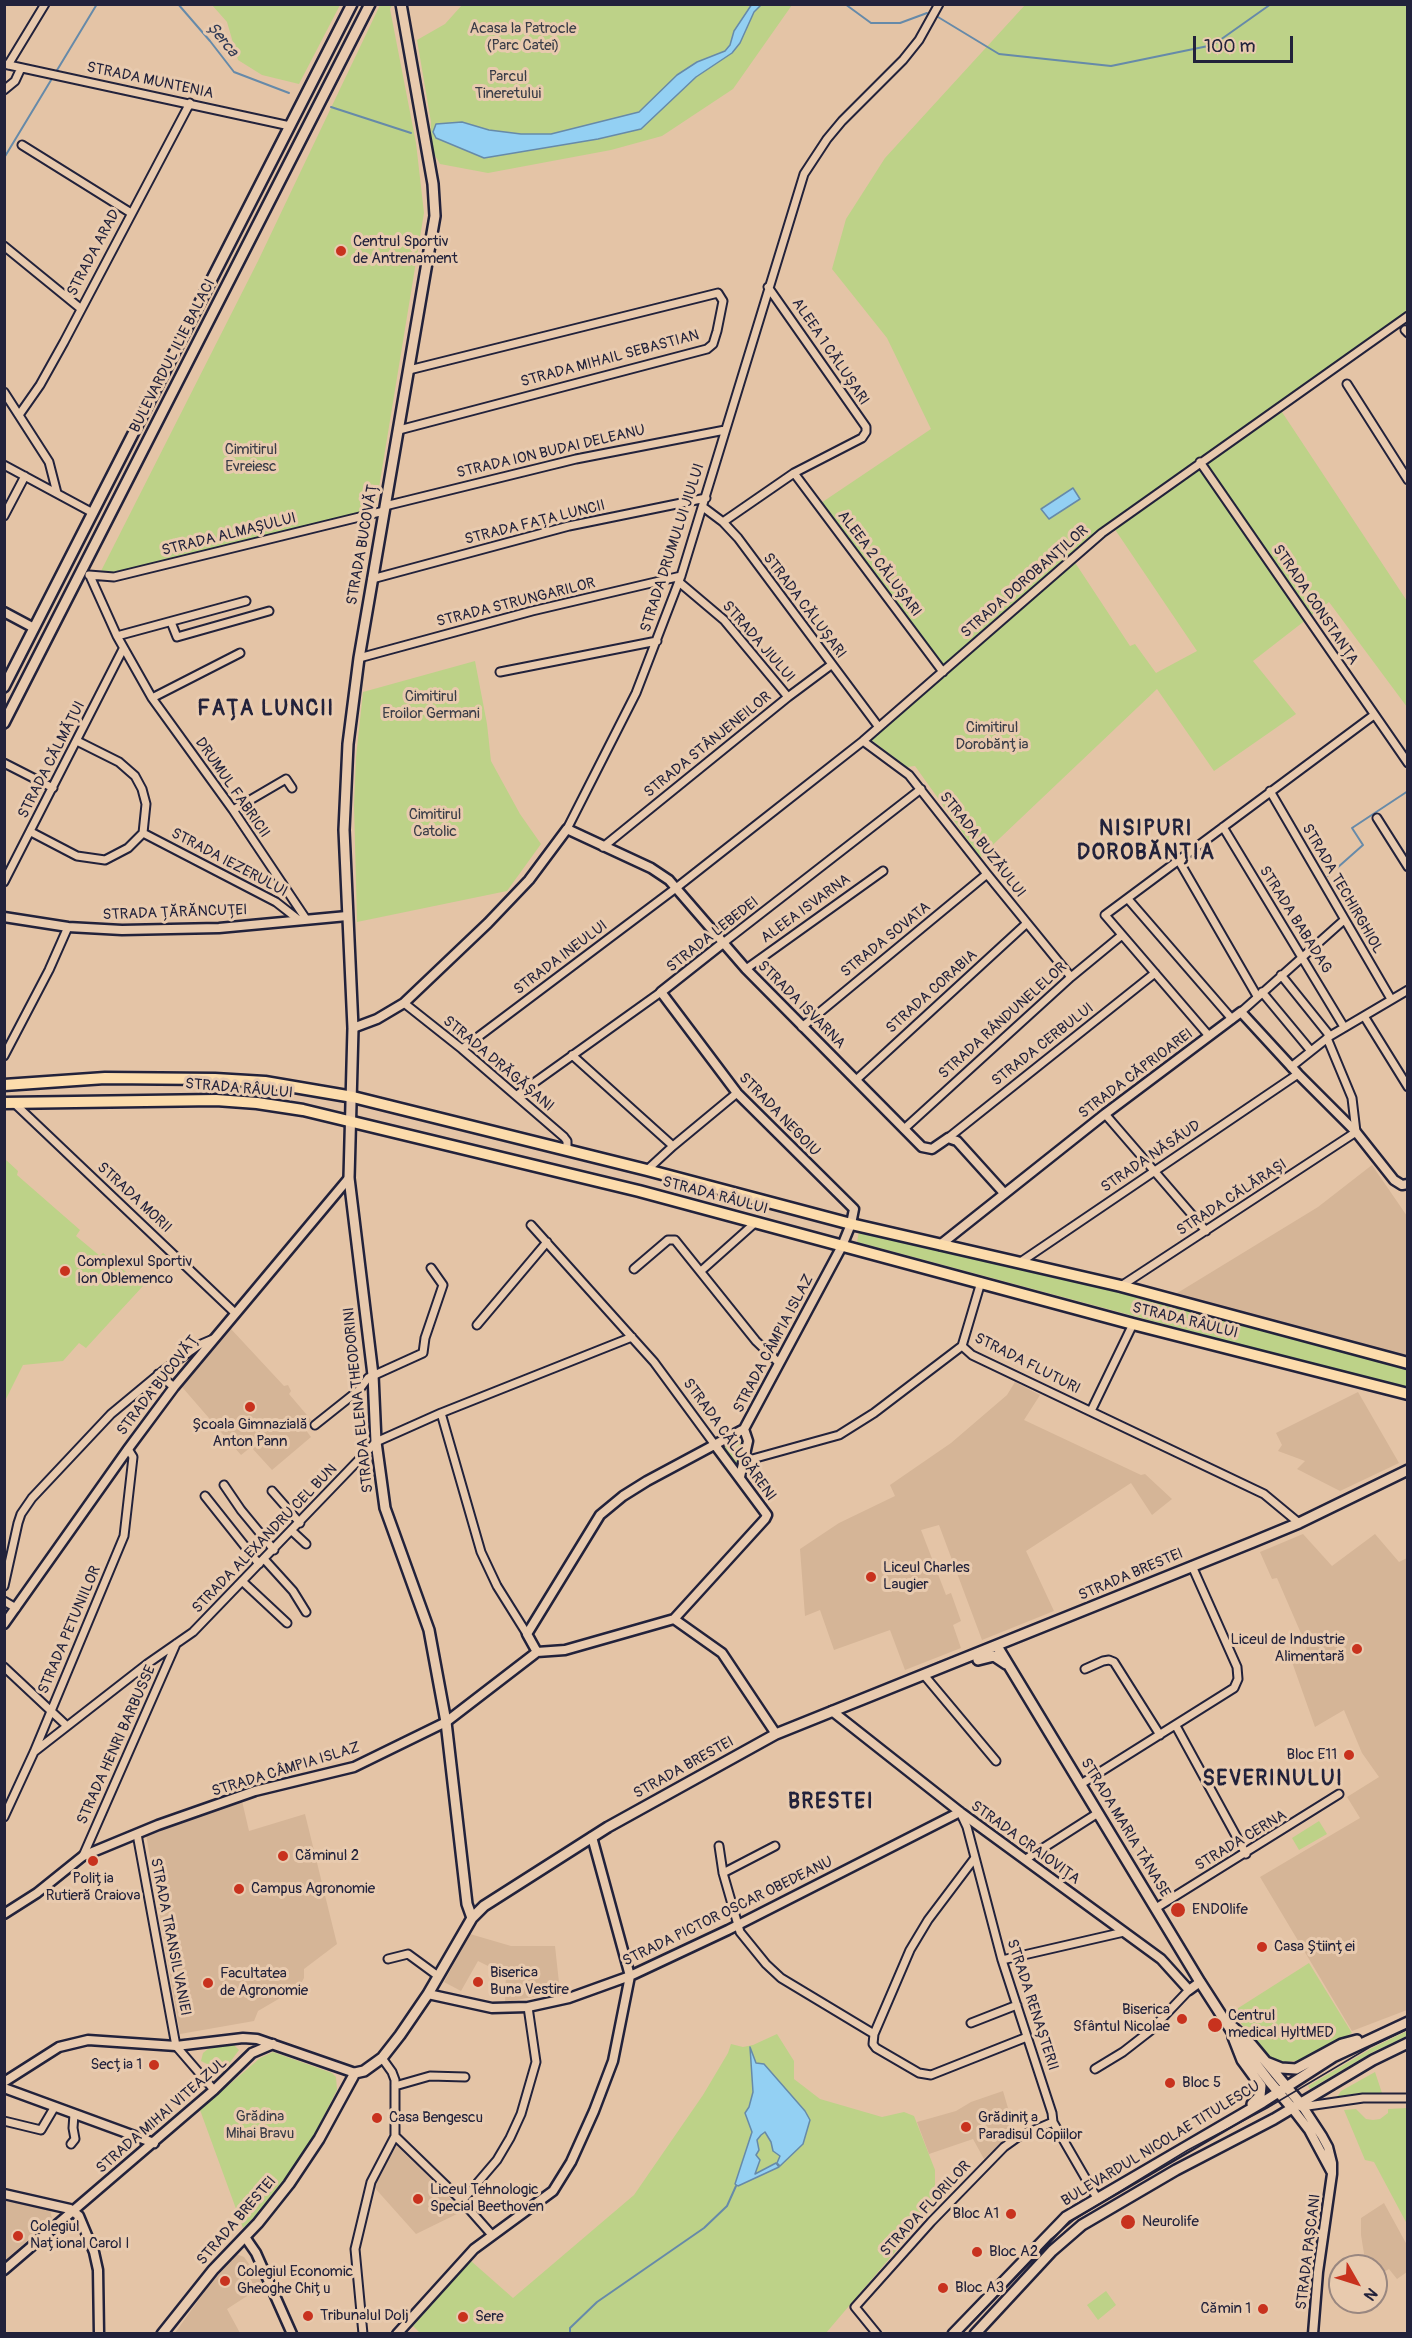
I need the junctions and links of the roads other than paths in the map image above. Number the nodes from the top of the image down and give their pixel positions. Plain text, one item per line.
1 (45, 4) edge
2 (352, 4) edge
3 (370, 4) edge
4 (401, 4) edge
5 (939, 4) edge
6 (6, 65) edge
7 (21, 68) junction
8 (4, 90) edge
9 (190, 103) junction
10 (290, 126) junction
11 (22, 145) dead end
12 (131, 213) junction
13 (4, 246) edge
14 (768, 287) junction
15 (80, 308) junction
16 (1407, 316) edge
17 (410, 370) junction
18 (1347, 384) dead end
19 (5, 394) edge
20 (19, 415) junction
21 (399, 430) junction
22 (725, 430) junction
23 (1200, 462) junction
24 (4, 465) edge
25 (794, 473) junction
26 (25, 476) junction
27 (1407, 480) edge
28 (57, 493) junction
29 (706, 498) junction
30 (703, 507) junction
31 (384, 509) junction
32 (93, 513) junction
33 (4, 516) edge
34 (723, 522) junction
35 (77, 544) junction
36 (91, 551) junction
37 (85, 573) junction
38 (372, 579) junction
39 (680, 579) junction
40 (246, 601) dead end
41 (269, 611) dead end
42 (4, 612) edge
43 (171, 622) junction
44 (34, 628) junction
45 (49, 633) junction
46 (117, 636) junction
47 (657, 641) junction
48 (123, 649) junction
49 (240, 653) dead end
50 (359, 658) junction
51 (831, 665) junction
52 (500, 672) dead end
53 (943, 672) junction
54 (4, 687) edge
55 (788, 697) junction
56 (152, 698) junction
57 (1374, 715) junction
58 (4, 723) edge
59 (878, 726) junction
60 (77, 741) junction
61 (863, 741) junction
62 (4, 763) edge
63 (1407, 763) edge
64 (53, 788) junction
65 (291, 788) dead end
66 (921, 789) junction
67 (1270, 791) junction
68 (233, 810) junction
69 (1377, 818) dead end
70 (1223, 827) junction
71 (567, 829) junction
72 (32, 832) junction
73 (143, 833) junction
74 (603, 847) junction
75 (1179, 861) junction
76 (1407, 867) edge
77 (883, 871) dead end
78 (987, 874) junction
79 (4, 882) edge
80 (676, 888) junction
81 (1128, 899) junction
82 (347, 916) junction
83 (4, 917) edge
84 (302, 919) junction
85 (1344, 920) junction
86 (1026, 923) junction
87 (68, 927) junction
88 (1122, 934) junction
89 (723, 944) junction
90 (1301, 957) junction
91 (746, 969) junction
92 (1155, 973) junction
93 (1281, 975) junction
94 (1071, 976) junction
95 (1407, 990) edge
96 (662, 992) junction
97 (1259, 994) junction
98 (1391, 999) junction
99 (404, 1003) junction
100 (1241, 1012) junction
101 (1364, 1016) junction
102 (1232, 1019) junction
103 (802, 1027) junction
104 (1344, 1027) junction
105 (353, 1028) junction
106 (1209, 1036) junction
107 (1329, 1037) junction
108 (462, 1049) junction
109 (1311, 1051) junction
110 (572, 1055) junction
111 (4, 1056) edge
112 (1294, 1070) junction
113 (856, 1080) junction
114 (4, 1084) edge
115 (1407, 1087) edge
116 (737, 1093) junction
117 (517, 1095) junction
118 (353, 1097) junction
119 (9, 1103) edge
120 (1105, 1114) junction
121 (351, 1121) junction
122 (904, 1129) junction
123 (1356, 1132) junction
124 (948, 1138) junction
125 (673, 1146) junction
126 (567, 1150) junction
127 (647, 1170) junction
128 (1154, 1171) junction
129 (349, 1178) junction
130 (1407, 1184) edge
131 (1004, 1193) junction
132 (756, 1222) junction
133 (851, 1224) junction
134 (531, 1225) dead end
135 (1206, 1231) junction
136 (547, 1242) junction
137 (842, 1245) junction
138 (940, 1245) junction
139 (1019, 1263) junction
140 (431, 1268) dead end
141 (634, 1269) dead end
142 (701, 1271) junction
143 (981, 1282) junction
144 (1121, 1286) junction
145 (236, 1313) junction
146 (1133, 1324) junction
147 (477, 1326) dead end
148 (632, 1337) junction
149 (213, 1339) junction
150 (962, 1346) junction
151 (1407, 1363) edge
152 (779, 1364) junction
153 (158, 1374) junction
154 (373, 1375) junction
155 (174, 1387) junction
156 (1407, 1394) edge
157 (1091, 1411) junction
158 (441, 1413) junction
159 (315, 1425) dead end
160 (744, 1429) junction
161 (376, 1442) junction
162 (715, 1445) junction
163 (128, 1449) junction
164 (745, 1461) junction
165 (1407, 1470) edge
166 (740, 1477) junction
167 (224, 1485) dead end
168 (272, 1491) dead end
169 (205, 1496) dead end
170 (300, 1523) junction
171 (1299, 1523) junction
172 (292, 1531) junction
173 (306, 1544) dead end
174 (274, 1550) junction
175 (262, 1561) junction
176 (1192, 1566) junction
177 (242, 1581) junction
178 (4, 1586) edge
179 (4, 1601) edge
180 (16, 1608) junction
181 (306, 1612) dead end
182 (674, 1619) junction
183 (287, 1623) dead end
184 (4, 1624) edge
185 (527, 1634) junction
186 (176, 1644) junction
187 (998, 1646) junction
188 (537, 1652) junction
189 (4, 1667) edge
190 (1011, 1668) junction
191 (939, 1669) junction
192 (1085, 1669) dead end
193 (924, 1675) junction
194 (832, 1711) junction
195 (50, 1712) junction
196 (446, 1722) junction
197 (67, 1726) junction
198 (1176, 1726) junction
199 (776, 1734) junction
200 (1160, 1735) junction
201 (34, 1752) junction
202 (996, 1761) dead end
203 (1081, 1784) junction
204 (1339, 1794) dead end
205 (960, 1812) junction
206 (1098, 1813) junction
207 (4, 1817) edge
208 (137, 1834) junction
209 (592, 1837) junction
210 (719, 1846) dead end
211 (775, 1846) dead end
212 (1246, 1854) junction
213 (83, 1856) junction
214 (974, 1859) junction
215 (1026, 1859) junction
216 (723, 1873) junction
217 (1156, 1908) junction
218 (4, 1914) edge
219 (472, 1918) junction
220 (739, 1925) junction
221 (1124, 1932) junction
222 (388, 1959) dead end
223 (1002, 1960) junction
224 (438, 1976) junction
225 (630, 1976) junction
226 (1200, 1982) junction
227 (1189, 1990) junction
228 (428, 1994) junction
229 (1017, 2005) junction
230 (528, 2007) junction
231 (1407, 2022) edge
232 (971, 2023) dead end
233 (1228, 2024) junction
234 (874, 2034) junction
235 (1027, 2037) junction
236 (1369, 2038) junction
237 (1407, 2043) edge
238 (273, 2044) junction
239 (176, 2046) junction
240 (382, 2058) junction
241 (1266, 2062) junction
242 (1095, 2069) dead end
243 (355, 2073) junction
244 (465, 2078) dead end
245 (4, 2082) edge
246 (395, 2086) junction
247 (4, 2088) edge
248 (1283, 2089) junction
249 (214, 2090) junction
250 (1407, 2097) edge
251 (1299, 2106) junction
252 (54, 2108) junction
253 (1242, 2113) junction
254 (74, 2114) junction
255 (4, 2121) edge
256 (1053, 2122) junction
257 (395, 2136) junction
258 (154, 2143) junction
259 (71, 2144) dead end
260 (4, 2194) edge
261 (1097, 2198) junction
262 (462, 2201) junction
263 (74, 2211) junction
264 (492, 2235) junction
265 (245, 2237) junction
266 (4, 2270) edge
267 (99, 2334) edge
268 (162, 2334) edge
269 (292, 2334) edge
270 (363, 2334) edge
271 (398, 2334) edge
272 (877, 2334) edge
273 (953, 2334) edge
274 (975, 2334) edge
275 (1313, 2334) edge

1 - 6 street
2 - 10 main road, BULEVARDUL ILIE BALACI
3 - 36 main road, BULEVARDUL ILIE BALACI
4 - 17 main road, STRADA BUCOVĂȚ
5 - 14 street, STRADA DRUMULUI JIULUI
6 - 7 street, STRADA MUNTENIA
7 - 8 street
7 - 9 street, STRADA MUNTENIA
9 - 10 street, STRADA MUNTENIA
9 - 12 street, STRADA ARAD
10 - 32 main road, BULEVARDUL ILIE BALACI
11 - 12 street
12 - 15 street, STRADA ARAD
13 - 15 street
14 - 22 street, STRADA DRUMULUI JIULUI
14 - 25 street, ALEEA 1 CĂLUȘARI
15 - 20 street, STRADA ARAD
16 - 23 street, STRADA DOROBANȚILOR
17 - 21 main road, STRADA BUCOVĂȚ
17 - 21 street, STRADA MIHAIL SEBASTIAN
18 - 27 street
19 - 20 street
20 - 28 street
21 - 31 main road, STRADA BUCOVĂȚ
22 - 29 street, STRADA DRUMULUI JIULUI
22 - 31 street, STRADA ION BUDAI DELEANU
23 - 53 street, STRADA DOROBANȚILOR
23 - 57 street, STRADA CONSTANȚA
24 - 26 street
25 - 34 street
25 - 53 street, ALEEA 2 CĂLUȘARI
26 - 28 street
26 - 33 street
28 - 32 street
29 - 30 street, STRADA DRUMULUI JIULUI
29 - 38 street, STRADA FAȚA LUNCII
30 - 34 street, STRADA CĂLUȘARI
30 - 39 street, STRADA DRUMULUI JIULUI
31 - 37 street, STRADA ALMAȘULUI
31 - 38 main road, STRADA BUCOVĂȚ
32 - 35 main road, BULEVARDUL ILIE BALACI
34 - 51 street, STRADA CĂLUȘARI
35 - 36 main road
35 - 44 main road, BULEVARDUL ILIE BALACI
36 - 37 main road, BULEVARDUL ILIE BALACI
37 - 45 main road, BULEVARDUL ILIE BALACI
37 - 46 street, DRUMUL FABRICII
38 - 50 main road, STRADA BUCOVĂȚ
39 - 47 street, STRADA DRUMULUI JIULUI
39 - 50 street, STRADA STRUNGARILOR
39 - 55 street, STRADA JIULUI
40 - 43 street
41 - 43 street
42 - 44 street
43 - 46 street
44 - 45 street
44 - 54 main road, BULEVARDUL ILIE BALACI
45 - 58 main road, BULEVARDUL ILIE BALACI
46 - 48 street, DRUMUL FABRICII
47 - 52 street
47 - 71 street, STRADA DRUMULUI JIULUI
48 - 56 street, DRUMUL FABRICII
48 - 60 street, STRADA CĂLMĂȚUI
49 - 56 street
50 - 82 main road, STRADA BUCOVĂȚ
51 - 55 street, STRADA STÂNJENEILOR
51 - 59 street, STRADA CĂLUȘARI
53 - 59 street, STRADA DOROBANȚILOR
55 - 74 street, STRADA STÂNJENEILOR
56 - 68 street, DRUMUL FABRICII
57 - 63 street, STRADA CONSTANȚA
57 - 67 street
59 - 61 street, STRADA DOROBANȚILOR
60 - 64 street, STRADA CĂLMĂȚUI
60 - 73 street
61 - 66 street, STRADA BUZĂULUI
61 - 80 street, STRADA DOROBANȚILOR
62 - 64 street
64 - 72 street, STRADA CĂLMĂȚUI
65 - 68 street
66 - 78 street, STRADA BUZĂULUI
66 - 89 street, STRADA LEBEDEI
67 - 70 street
67 - 85 street, STRADA TECHIRGHIOL
68 - 84 street, DRUMUL FABRICII
69 - 76 street
70 - 75 street
70 - 90 street, STRADA BABADAG
71 - 74 street, STRADA ISVARNA
71 - 99 street, STRADA DRUMULUI JIULUI
72 - 73 street
72 - 79 street, STRADA CĂLMĂȚUI
73 - 84 street, STRADA IEZERULUI
74 - 80 street, STRADA ISVARNA
75 - 81 street
75 - 97 street
77 - 91 street, ALEEA ISVARNA
78 - 86 street, STRADA BUZĂULUI
78 - 103 street, STRADA SOVATA
80 - 89 street, STRADA ISVARNA
80 - 108 street, STRADA INEULUI
81 - 88 street
81 - 102 street
82 - 84 street, STRADA ȚĂRĂNCUȚEI
82 - 105 main road, STRADA BUCOVĂȚ
83 - 87 street, STRADA ȚĂRĂNCUȚEI
84 - 87 street, STRADA ȚĂRĂNCUȚEI
85 - 90 street, STRADA CĂPRIOAREI
85 - 98 street, STRADA TECHIRGHIOL
86 - 94 street, STRADA BUZĂULUI
86 - 113 street, STRADA CORABIA
87 - 111 street
88 - 92 street
88 - 94 street, STRADA RÂNDUNELELOR
89 - 91 street, STRADA ISVARNA
89 - 96 street, STRADA LEBEDEI
90 - 93 street, STRADA CĂPRIOAREI
90 - 104 street, STRADA BABADAG
91 - 103 street, STRADA ISVARNA
92 - 106 street
92 - 124 street, STRADA CERBULUI
93 - 97 street, STRADA CĂPRIOAREI
93 - 107 street
94 - 122 street, STRADA RÂNDUNELELOR
95 - 98 street, STRADA NĂSĂUD
96 - 110 street, STRADA LEBEDEI
96 - 116 street, STRADA NEGOIU
97 - 100 street, STRADA CĂPRIOAREI
97 - 109 street
98 - 101 street, STRADA NĂSĂUD
99 - 105 street, STRADA DRUMULUI JIULUI
99 - 108 street, STRADA DRĂGĂȘANI
100 - 102 street, STRADA CĂPRIOAREI
100 - 112 street
101 - 104 street, STRADA NĂSĂUD
101 - 115 street
102 - 106 street, STRADA CĂPRIOAREI
103 - 113 street, STRADA ISVARNA
104 - 107 street, STRADA NĂSĂUD
105 - 118 main road, STRADA BUCOVĂȚ
106 - 120 street, STRADA CĂPRIOAREI
107 - 109 street, STRADA NĂSĂUD
107 - 123 street
108 - 117 street, STRADA DRĂGĂȘANI
109 - 112 street, STRADA NĂSĂUD
110 - 117 street, STRADA LEBEDEI
110 - 125 street
112 - 123 street
112 - 128 street, STRADA NĂSĂUD
113 - 122 street, STRADA ISVARNA
114 - 118 main road, STRADA RÂULUI
116 - 125 street
116 - 133 street, STRADA NEGOIU
117 - 126 street, STRADA DRĂGĂȘANI
118 - 121 main road, STRADA BUCOVĂȚ
118 - 126 main road, STRADA RÂULUI
119 - 121 main road, STRADA RÂULUI
119 - 145 street, STRADA MORII
120 - 128 street
120 - 131 street, STRADA CĂPRIOAREI
121 - 129 main road, STRADA ELENA THEODORINI
121 - 132 main road, STRADA RÂULUI
122 - 124 street, STRADA ISVARNA
123 - 130 street
123 - 135 street, STRADA CĂLĂRAȘI
124 - 131 street
125 - 127 street
126 - 127 main road, STRADA RÂULUI
127 - 133 main road, STRADA RÂULUI
128 - 135 street
128 - 139 street, STRADA NĂSĂUD
129 - 145 street, STRADA BUCOVĂȚ
129 - 154 main road, STRADA ELENA THEODORINI
131 - 138 street, STRADA CĂPRIOAREI
132 - 137 main road, STRADA RÂULUI
132 - 142 street
133 - 137 street, STRADA CÂMPIA ISLAZ
133 - 138 main road, STRADA RÂULUI
134 - 136 street, STRADA CĂLUGĂRENI
135 - 144 street, STRADA CĂLĂRAȘI
136 - 147 street
136 - 148 street, STRADA CĂLUGĂRENI
137 - 143 main road, STRADA RÂULUI
137 - 152 street, STRADA CÂMPIA ISLAZ
138 - 139 main road, STRADA RÂULUI
139 - 144 main road, STRADA RÂULUI
140 - 154 street
141 - 142 street
142 - 152 street
143 - 146 main road, STRADA RÂULUI
143 - 150 street
144 - 151 main road, STRADA RÂULUI
145 - 149 street, STRADA BUCOVĂȚ
146 - 156 main road, STRADA RÂULUI
146 - 157 street
148 - 158 street, STRADA ALEXANDRU CEL BUN
148 - 162 street, STRADA CĂLUGĂRENI
149 - 153 street
149 - 155 street, STRADA BUCOVĂȚ
150 - 157 street, STRADA FLUTURI
150 - 164 street, STRADA FLUTURI
152 - 160 street, STRADA CÂMPIA ISLAZ
153 - 155 street
153 - 178 street
154 - 159 street
154 - 161 main road, STRADA ELENA THEODORINI
155 - 163 street, STRADA BUCOVĂȚ
157 - 171 street, STRADA FLUTURI
158 - 161 street, STRADA ALEXANDRU CEL BUN
158 - 185 street
160 - 162 street, STRADA CÂMPIA ISLAZ
160 - 164 street
161 - 170 street, STRADA ALEXANDRU CEL BUN
161 - 196 main road, STRADA ELENA THEODORINI
162 - 166 street, STRADA CĂLUGĂRENI
162 - 185 street, STRADA CÂMPIA ISLAZ
163 - 180 street, STRADA BUCOVĂȚ
163 - 195 street, STRADA PETUNIILOR
164 - 166 street
165 - 171 main road, STRADA BRESTEI
166 - 182 street, STRADA CĂLUGĂRENI
167 - 174 street
168 - 170 street
169 - 175 street
170 - 172 street, STRADA ALEXANDRU CEL BUN
171 - 176 main road, STRADA BRESTEI
172 - 173 street
172 - 174 street, STRADA ALEXANDRU CEL BUN
174 - 175 street, STRADA ALEXANDRU CEL BUN
175 - 177 street, STRADA ALEXANDRU CEL BUN
175 - 181 street
176 - 187 main road, STRADA BRESTEI
176 - 198 street
177 - 183 street
177 - 186 street, STRADA ALEXANDRU CEL BUN
179 - 180 street
180 - 184 street, STRADA BUCOVĂȚ
182 - 188 street
182 - 199 street
185 - 188 street
186 - 197 street, STRADA ALEXANDRU CEL BUN
186 - 213 street, STRADA HENRI BARBUSSE
187 - 190 main road, STRADA MARIA TĂNASE
187 - 191 main road, STRADA BRESTEI
188 - 196 street, STRADA CÂMPIA ISLAZ
189 - 195 street
190 - 191 main road
190 - 203 main road, STRADA MARIA TĂNASE
191 - 193 main road, STRADA BRESTEI
192 - 200 street
193 - 194 main road, STRADA BRESTEI
193 - 202 street
194 - 199 main road, STRADA BRESTEI
194 - 205 street, STRADA CRAIOVIȚA
195 - 197 street
195 - 201 street, STRADA PETUNIILOR
196 - 208 street, STRADA CÂMPIA ISLAZ
196 - 219 main road, STRADA ELENA THEODORINI
197 - 201 street, STRADA ALEXANDRU CEL BUN
198 - 200 street
198 - 212 street
199 - 209 main road, STRADA BRESTEI
200 - 203 street
201 - 207 street, STRADA PETUNIILOR
203 - 206 main road, STRADA MARIA TĂNASE
204 - 212 street, STRADA CERNA
205 - 214 street, STRADA RENAȘTERII
205 - 215 street, STRADA CRAIOVIȚA
205 - 220 street, STRADA PICTOR OSCAR OBEDEANU
206 - 215 street
206 - 217 main road, STRADA MARIA TĂNASE
208 - 213 street, STRADA CÂMPIA ISLAZ
208 - 239 street, STRADA TRANSILVANIEI
209 - 219 main road, STRADA BRESTEI
209 - 225 street
210 - 216 street
211 - 216 street
212 - 217 street, STRADA CERNA
213 - 218 street, STRADA CÂMPIA ISLAZ
214 - 223 street, STRADA RENAȘTERII
214 - 234 street
215 - 221 street, STRADA CRAIOVIȚA
216 - 220 street
217 - 226 main road, STRADA MARIA TĂNASE
219 - 224 main road, STRADA BRESTEI
220 - 225 street, STRADA PICTOR OSCAR OBEDEANU
220 - 234 street
221 - 223 street
221 - 227 street, STRADA CRAIOVIȚA
222 - 224 street
223 - 229 street, STRADA RENAȘTERII
224 - 228 main road, STRADA BRESTEI
225 - 230 street, STRADA PICTOR OSCAR OBEDEANU
225 - 264 street
226 - 227 street
226 - 233 main road, STRADA MARIA TĂNASE
227 - 242 street
228 - 230 street, STRADA PICTOR OSCAR OBEDEANU
228 - 240 main road, STRADA BRESTEI
229 - 232 street
229 - 235 street, STRADA RENAȘTERII
230 - 262 street
231 - 236 main road
233 - 241 main road, STRADA MARIA TĂNASE
233 - 248 main road, STRADA MARIA TĂNASE
233 - 253 main road
234 - 235 street
235 - 256 street, STRADA RENAȘTERII
236 - 241 main road
236 - 248 main road, BULEVARDUL NICOLAE TITULESCU
237 - 251 main road, BULEVARDUL NICOLAE TITULESCU
238 - 239 street
238 - 243 street
238 - 249 street, STRADA MIHAI VITEAZUL
239 - 245 street
239 - 249 street
240 - 243 main road, STRADA BRESTEI
240 - 246 street
241 - 248 main road, STRADA MARIA TĂNASE
243 - 265 main road, STRADA BRESTEI
244 - 246 street
246 - 257 street
247 - 252 street
248 - 251 main road, STRADA MARIA TĂNASE
248 - 253 main road, BULEVARDUL NICOLAE TITULESCU
249 - 258 street, STRADA MIHAI VITEAZUL
250 - 251 street
251 - 274 main road, BULEVARDUL NICOLAE TITULESCU
251 - 275 street, STRADA PAȘCANI
252 - 254 street
252 - 255 street
253 - 261 main road, BULEVARDUL NICOLAE TITULESCU
254 - 258 street
254 - 259 street
256 - 261 street, STRADA RENAȘTERII
256 - 272 street, STRADA FLORILOR
257 - 262 street
257 - 270 street
258 - 263 street, STRADA MIHAI VITEAZUL
260 - 263 street
261 - 273 main road, BULEVARDUL NICOLAE TITULESCU
262 - 264 street
263 - 266 street, STRADA MIHAI VITEAZUL
263 - 267 street
264 - 271 street
265 - 268 main road, STRADA BRESTEI
265 - 269 street

